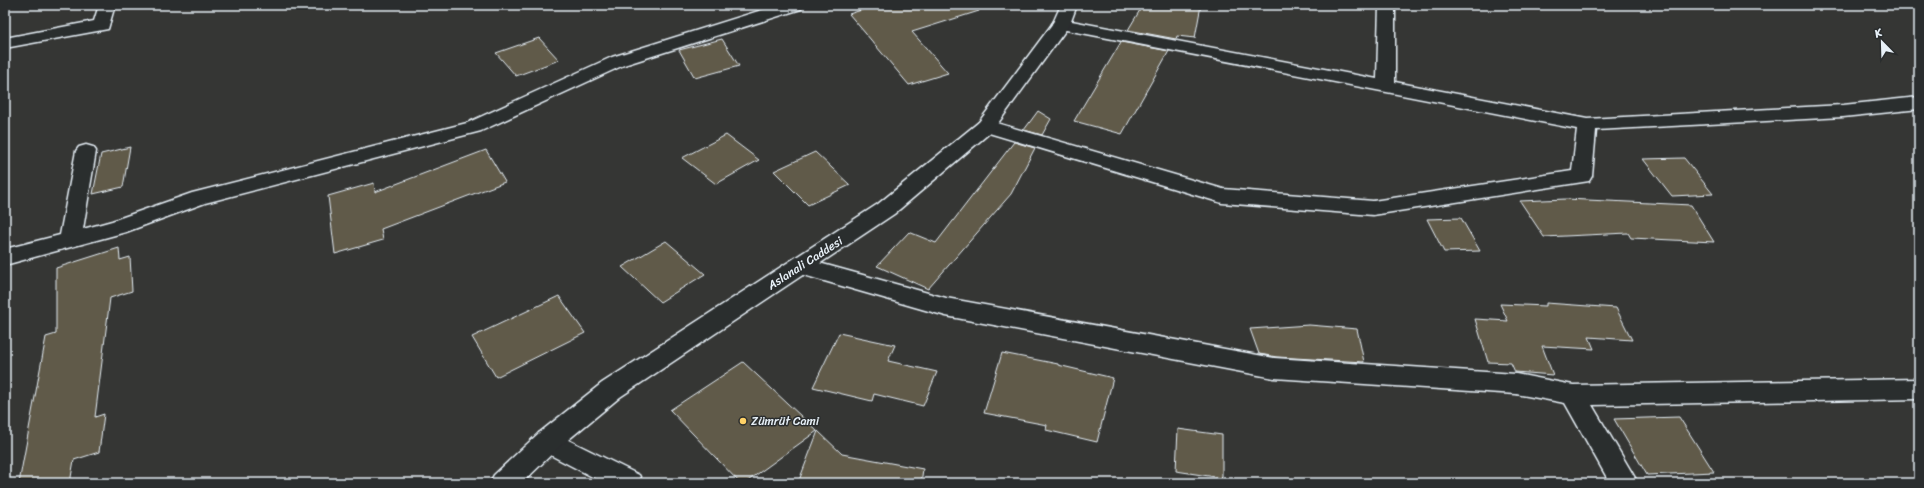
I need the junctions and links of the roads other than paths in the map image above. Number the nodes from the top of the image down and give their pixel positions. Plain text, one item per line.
1 (107, 5) edge
2 (795, 5) edge
3 (1387, 5) edge
4 (1065, 14) edge
5 (5, 43) edge
6 (1386, 86) junction
7 (1919, 104) edge
8 (1587, 125) junction
9 (986, 126) junction
10 (86, 151) dead end
11 (70, 240) junction
12 (5, 257) edge
13 (801, 266) junction
14 (1919, 389) edge
15 (1573, 395) junction
16 (548, 441) junction
17 (504, 483) edge
18 (629, 483) edge
19 (1624, 483) edge

1 - 5 street
2 - 11 street
3 - 6 street
4 - 6 street
4 - 9 street, Aslanali Caddesi
6 - 8 street
7 - 8 street
8 - 9 street
9 - 13 street, Aslanali Caddesi
10 - 11 street
11 - 12 street
13 - 15 street
13 - 16 street, Aslanali Caddesi
14 - 15 street
15 - 19 street
16 - 17 street, Aslanali Caddesi
16 - 18 street

